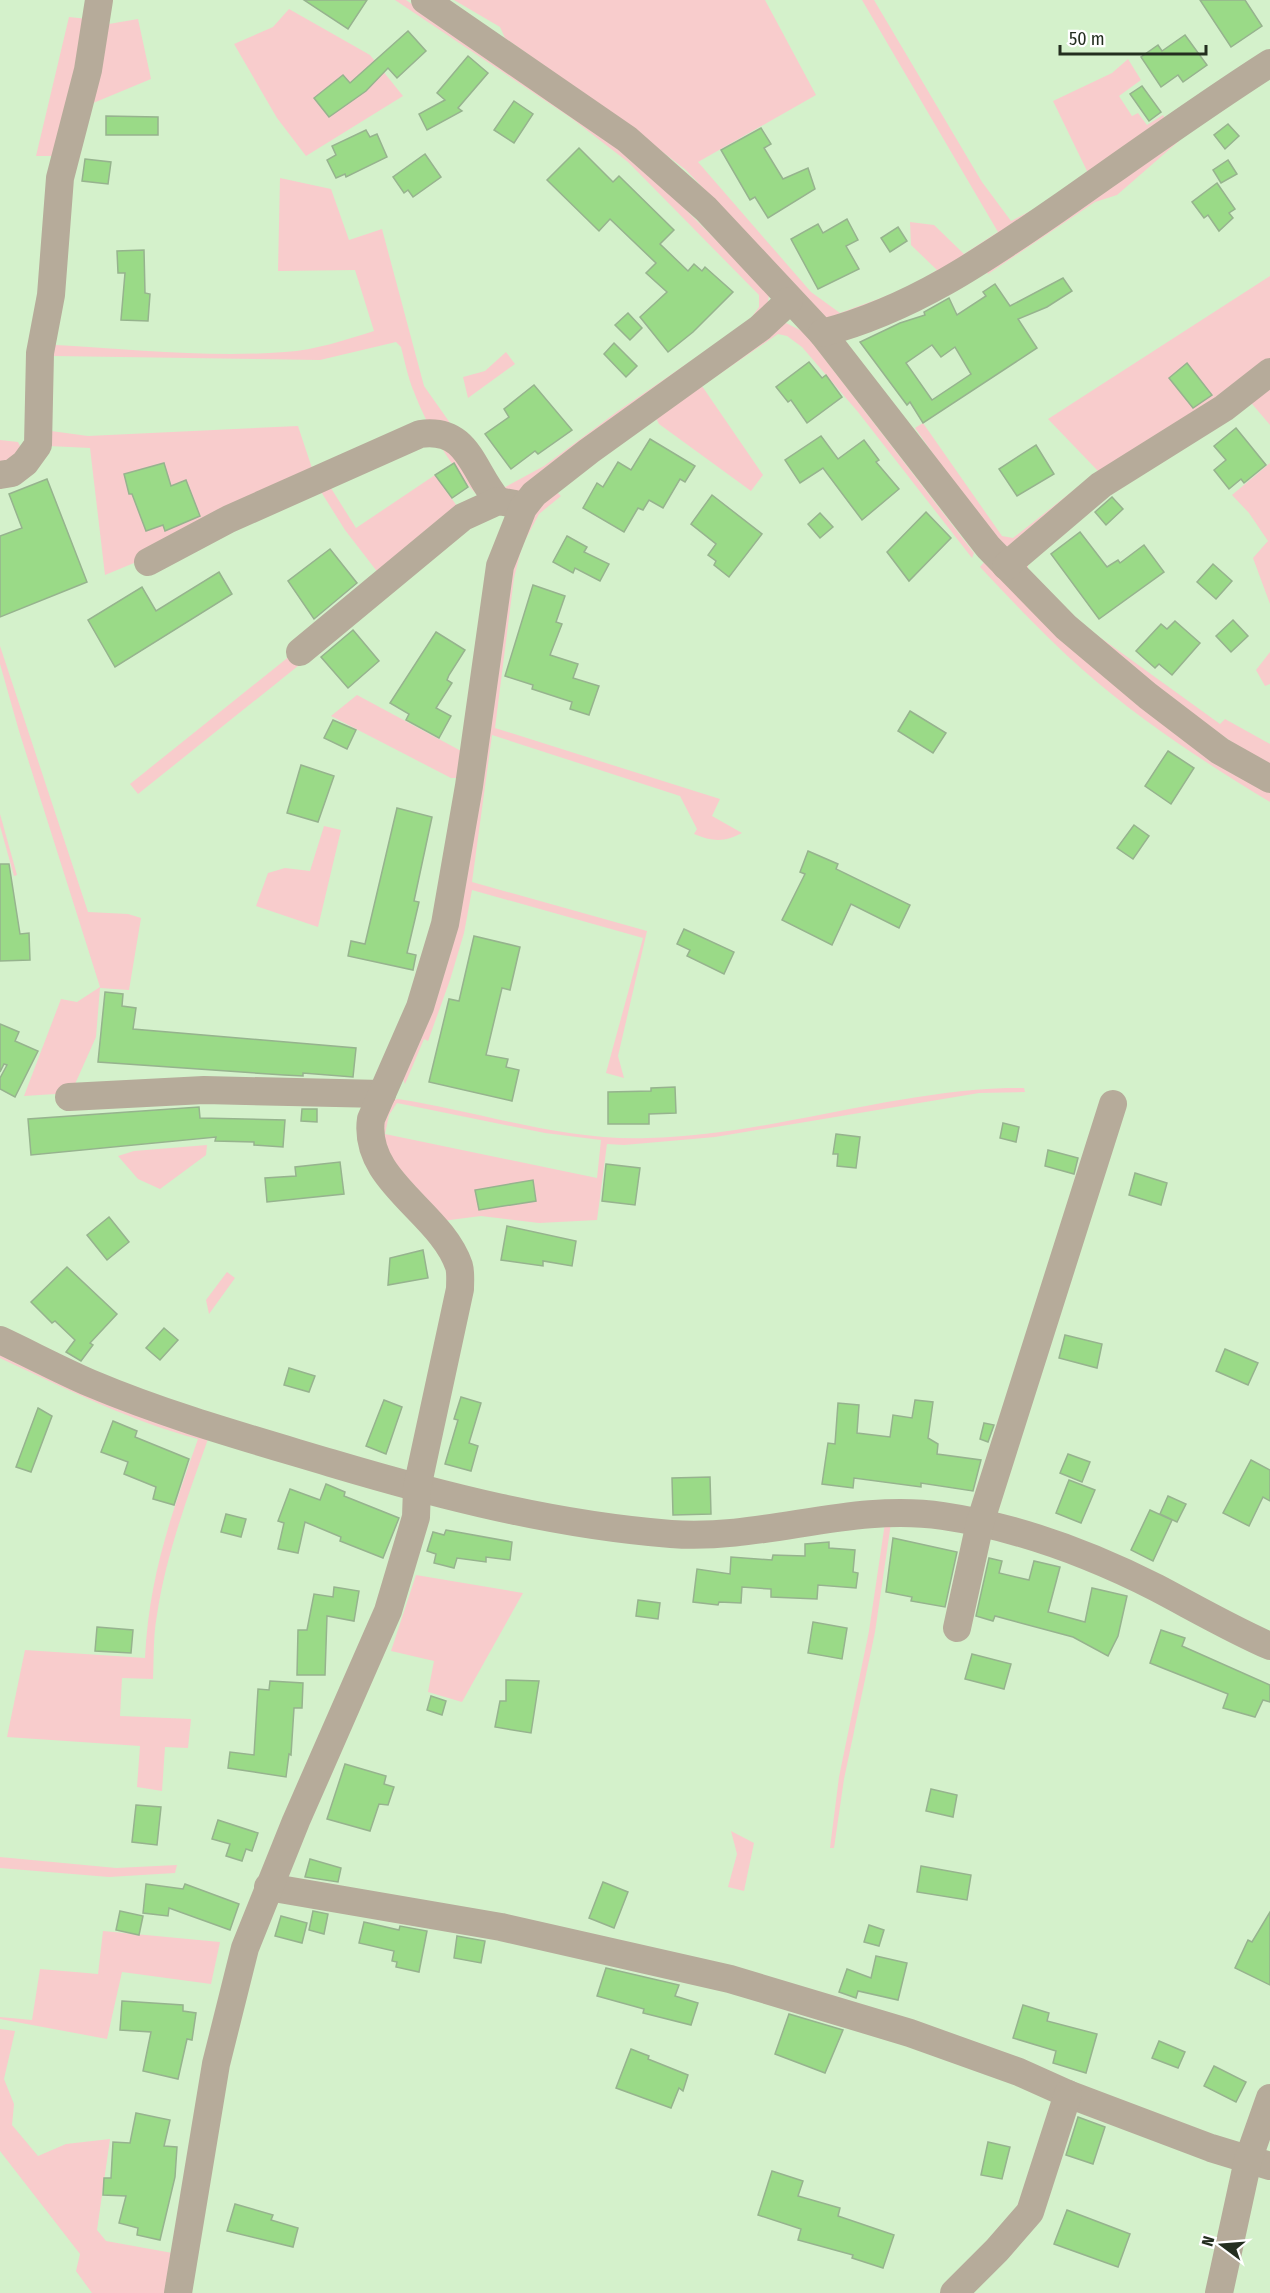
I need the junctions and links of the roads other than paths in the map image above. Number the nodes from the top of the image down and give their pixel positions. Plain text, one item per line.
1 (99, 0) edge
2 (425, 0) edge
3 (1270, 63) edge
4 (789, 301) junction
5 (822, 333) junction
6 (1270, 372) edge
7 (0, 475) edge
8 (511, 504) junction
9 (148, 562) dead end
10 (1006, 566) junction
11 (300, 652) dead end
12 (1270, 779) edge
13 (382, 1094) junction
14 (69, 1097) dead end
15 (1113, 1104) dead end
16 (0, 1340) edge
17 (417, 1488) junction
18 (980, 1523) junction
19 (957, 1628) dead end
20 (1270, 1646) edge
21 (268, 1887) junction
22 (1068, 2094) junction
23 (1270, 2098) edge
24 (1259, 2163) edge
25 (178, 2293) edge
26 (954, 2293) edge
27 (1219, 2293) edge

1 - 7 street
2 - 4 street
3 - 5 street
4 - 5 street
4 - 8 street
5 - 10 street
6 - 10 street
8 - 9 street
8 - 11 street
8 - 13 street
10 - 12 street
13 - 14 street
13 - 17 street
15 - 18 street
16 - 17 street
17 - 18 street
17 - 21 street
18 - 19 street
18 - 20 street
21 - 22 street
21 - 25 street
22 - 24 street
22 - 26 street
23 - 24 street
24 - 27 street

